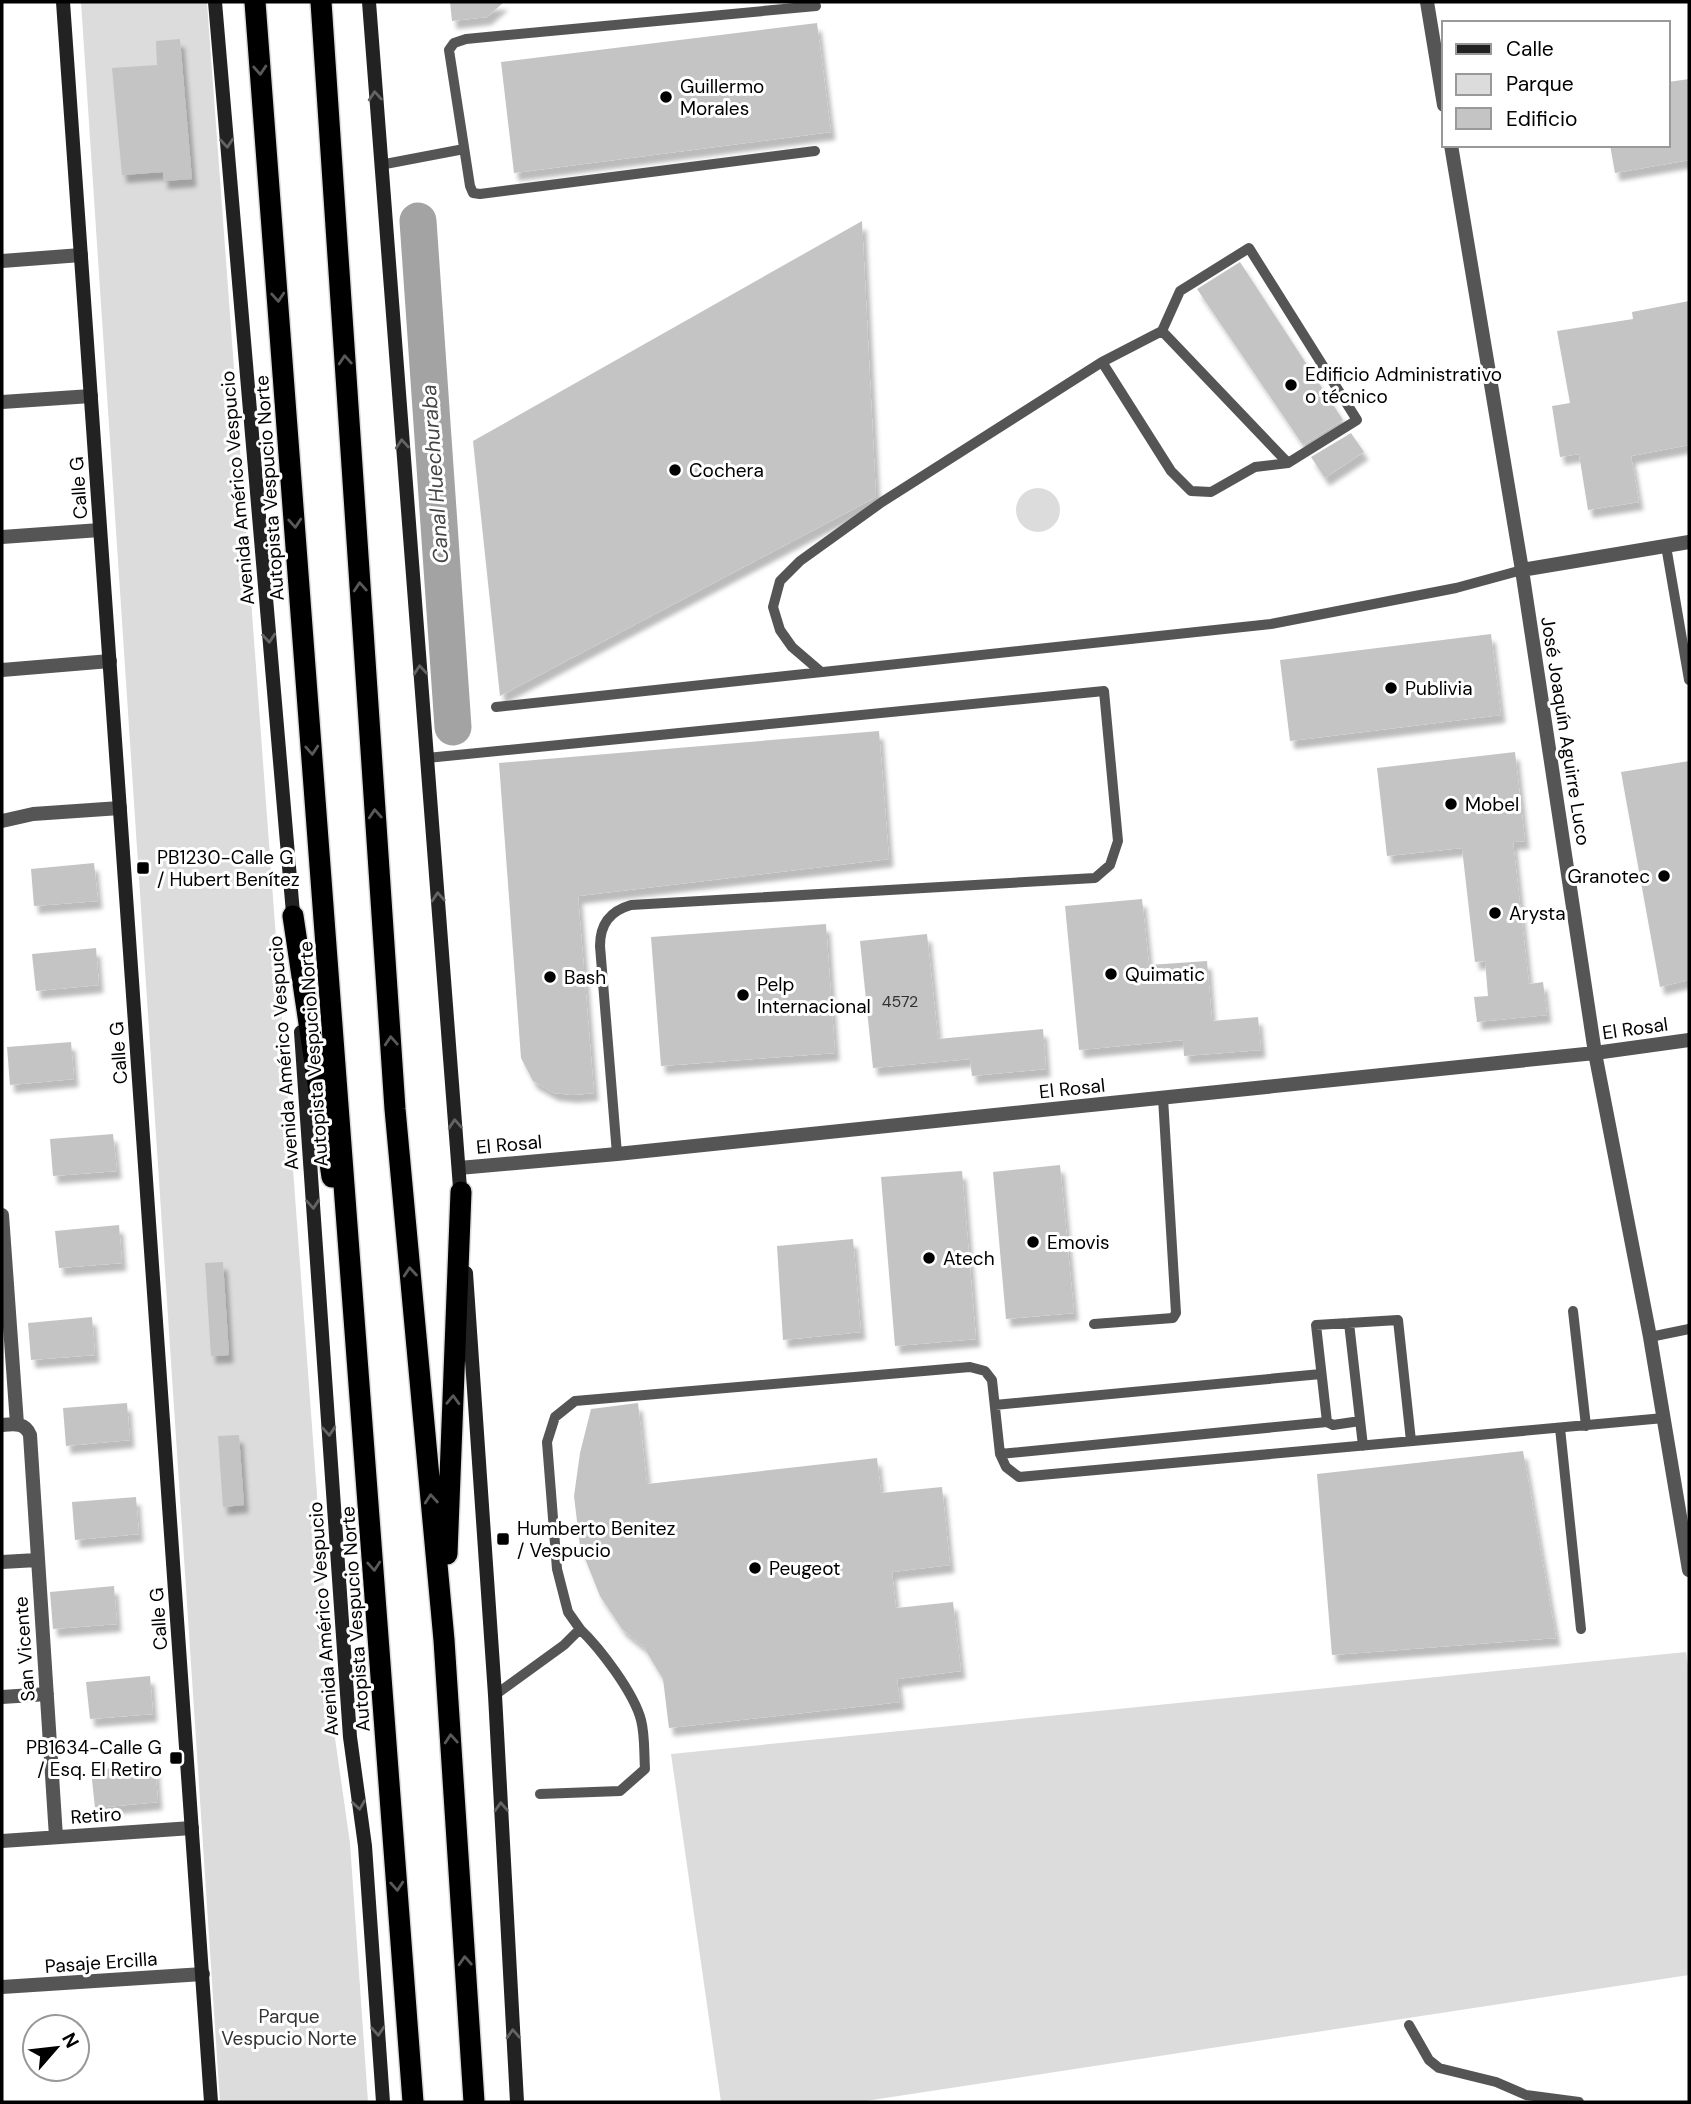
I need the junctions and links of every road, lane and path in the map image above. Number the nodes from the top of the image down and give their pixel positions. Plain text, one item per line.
1 (63, 2) edge
2 (215, 2) edge
3 (255, 2) edge
4 (321, 2) edge
5 (369, 2) edge
6 (1427, 2) edge
7 (816, 6) dead end
8 (1442, 93) edge
9 (1451, 147) edge
10 (464, 149) junction
11 (815, 151) dead end
12 (380, 164) junction
13 (81, 255) junction
14 (2, 261) edge
15 (1162, 331) junction
16 (1102, 362) junction
17 (91, 396) junction
18 (2, 402) edge
19 (1288, 463) junction
20 (100, 530) junction
21 (2, 537) edge
22 (1689, 542) edge
23 (1666, 546) junction
24 (1521, 570) junction
25 (110, 662) junction
26 (2, 670) edge
27 (820, 671) junction
28 (1689, 680) edge
29 (496, 707) dead end
30 (427, 758) junction
31 (120, 808) junction
32 (2, 821) edge
33 (293, 916) junction
34 (1689, 1040) edge
35 (1595, 1053) junction
36 (1163, 1098) junction
37 (617, 1154) junction
38 (459, 1168) junction
39 (461, 1192) junction
40 (2, 1216) edge
41 (1573, 1311) dead end
42 (1349, 1323) junction
43 (1094, 1324) dead end
44 (1689, 1329) edge
45 (1650, 1337) junction
46 (358, 1352) junction
47 (1321, 1374) junction
48 (995, 1405) junction
49 (1664, 1418) junction
50 (1327, 1422) junction
51 (1360, 1422) junction
52 (9, 1425) edge
53 (1586, 1426) junction
54 (1560, 1428) junction
55 (1411, 1441) junction
56 (1363, 1446) junction
57 (1000, 1454) junction
58 (37, 1560) junction
59 (2, 1562) edge
60 (1689, 1570) edge
61 (580, 1629) junction
62 (1581, 1629) dead end
63 (444, 1640) junction
64 (47, 1694) junction
65 (495, 1695) junction
66 (2, 1697) edge
67 (540, 1794) dead end
68 (192, 1828) junction
69 (56, 1837) junction
70 (2, 1841) edge
71 (203, 1975) junction
72 (2, 1987) edge
73 (1409, 2025) dead end
74 (211, 2102) edge
75 (383, 2102) edge
76 (413, 2102) edge
77 (474, 2102) edge
78 (517, 2102) edge
79 (1579, 2102) edge

1 - 13 main road, Calle G
2 -> 33 main road, Avenida Américo Vespucio
3 -> 46 highway, Autopista Vespucio Norte
63 -> 4 highway
12 -> 5 main road
6 - 8 street
7 - 10 lane
9 - 24 street, José Joaquín Aguirre Luco
10 - 11 lane
10 - 12 lane
30 -> 12 main road
13 - 14 street
13 - 17 main road, Calle G
15 - 16 lane
15 - 19 lane
15 - 19 lane
16 - 19 lane
16 - 27 lane
17 - 18 street
17 - 20 main road, Calle G
20 - 21 street
20 - 25 main road, Calle G
22 - 23 street
23 - 24 street
23 - 28 lane
24 - 27 lane
24 - 35 street, José Joaquín Aguirre Luco
25 - 26 street
25 - 31 main road, Calle G
27 - 29 lane
30 - 37 lane
38 -> 30 main road
31 - 32 street
31 - 68 main road, Calle G
33 - 46 highway
33 -> 75 main road, Avenida Américo Vespucio
34 - 35 street, El Rosal
35 - 36 street, El Rosal
35 - 45 street, José Joaquín Aguirre Luco
36 - 37 street, El Rosal
36 - 43 lane
37 - 38 street, El Rosal
38 - 39 main road
63 -> 39 highway
39 - 65 main road
40 - 52 street, San Vicente
41 - 53 lane
42 - 47 lane
42 - 51 lane
42 - 55 lane
44 - 45 lane
45 - 49 street, José Joaquín Aguirre Luco
46 -> 76 highway, Autopista Vespucio Norte
47 - 48 lane
47 - 50 lane
48 - 57 lane
48 - 61 lane
49 - 53 lane
49 - 60 street, José Joaquín Aguirre Luco
50 - 51 lane
50 - 57 lane
51 - 56 lane
52 - 58 street, San Vicente
53 - 54 lane
54 - 55 lane
54 - 62 lane
55 - 56 lane
56 - 57 lane
58 - 59 street
58 - 64 street, San Vicente
61 - 65 lane
61 - 67 lane
77 -> 63 highway
64 - 66 street
64 - 69 street, San Vicente
78 -> 65 main road
68 - 69 street, Retiro
68 - 71 main road, Calle G
69 - 70 street, Retiro
71 - 72 street, Pasaje Ercilla
71 - 74 main road, Calle G
73 - 79 lane

